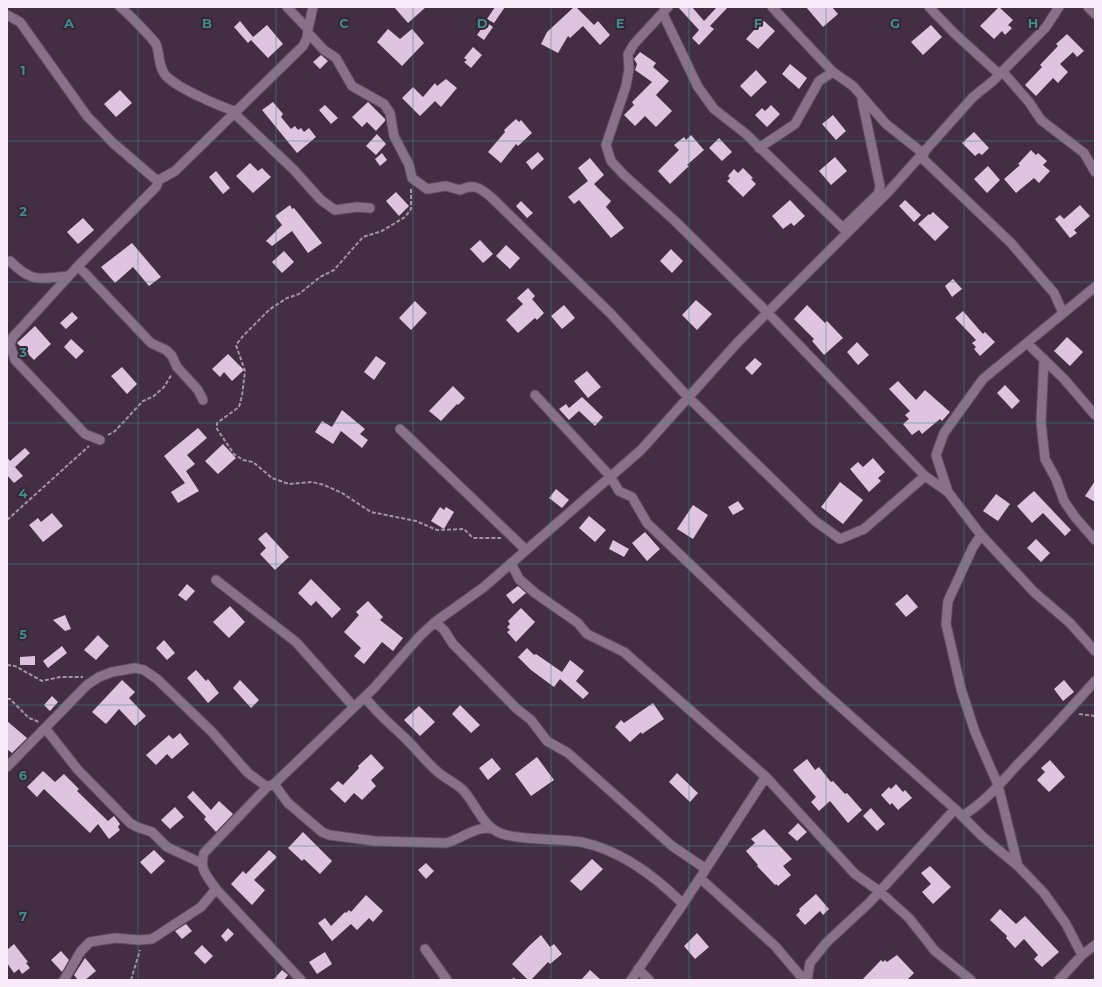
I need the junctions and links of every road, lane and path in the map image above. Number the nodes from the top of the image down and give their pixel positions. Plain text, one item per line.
1 (120, 7) edge
2 (287, 7) edge
3 (313, 7) edge
4 (929, 7) edge
5 (1059, 7) edge
6 (1088, 7) edge
7 (777, 8) edge
8 (665, 11) edge
9 (1095, 14) edge
10 (7, 15) edge
11 (308, 32) junction
12 (833, 72) junction
13 (1000, 72) junction
14 (862, 99) junction
15 (236, 113) junction
16 (759, 148) junction
17 (922, 155) junction
18 (1095, 172) edge
19 (412, 178) junction
20 (160, 180) junction
21 (370, 208) dead end
22 (845, 230) junction
23 (10, 261) dead end
24 (78, 266) junction
25 (68, 276) junction
26 (1095, 287) edge
27 (768, 313) junction
28 (1063, 313) junction
29 (1027, 343) junction
30 (1044, 359) junction
31 (177, 367) junction
32 (535, 395) dead end
33 (688, 398) junction
34 (203, 400) dead end
35 (1095, 415) edge
36 (400, 429) dead end
37 (100, 440) junction
38 (610, 476) junction
39 (925, 476) junction
40 (948, 492) junction
41 (7, 520) edge
42 (980, 535) junction
43 (512, 537) junction
44 (1095, 540) edge
45 (526, 550) junction
46 (511, 563) junction
47 (216, 580) dead end
48 (435, 622) junction
49 (1095, 651) edge
50 (7, 665) edge
51 (99, 677) junction
52 (1095, 681) edge
53 (365, 698) junction
54 (7, 699) edge
55 (354, 707) junction
56 (1068, 712) junction
57 (1095, 716) edge
58 (49, 724) junction
59 (7, 766) edge
60 (765, 778) junction
61 (998, 785) junction
62 (271, 786) junction
63 (959, 813) junction
64 (493, 829) junction
65 (201, 863) junction
66 (1018, 866) junction
67 (706, 869) junction
68 (700, 878) junction
69 (216, 889) junction
70 (879, 891) junction
71 (683, 904) junction
72 (144, 940) junction
73 (1095, 945) edge
74 (425, 949) dead end
75 (1082, 955) junction
76 (638, 969) junction
77 (64, 980) edge
78 (130, 980) edge
79 (302, 980) edge
80 (448, 980) edge
81 (630, 980) edge
82 (649, 980) edge
83 (806, 980) edge
84 (971, 980) edge
85 (1059, 980) edge

1 - 15 street
2 - 11 street
3 - 11 street
4 - 13 street
5 - 13 street
6 - 9 street
7 - 12 street
8 - 16 street
8 - 27 street
10 - 20 street
11 - 15 street
11 - 19 street
12 - 14 street
12 - 16 street
13 - 17 street
13 - 18 street
14 - 17 street
14 - 22 street
15 - 20 street
15 - 21 street
16 - 22 street
17 - 22 street
17 - 28 street
19 - 33 street
19 - 43 path
20 - 24 street
22 - 27 street
23 - 25 street
24 - 25 street
24 - 31 street
25 - 37 street
26 - 28 street
27 - 33 street
27 - 39 street
28 - 29 street
29 - 30 street
29 - 40 street
30 - 35 street
30 - 44 street
31 - 34 street
31 - 37 path
32 - 38 street
33 - 38 street
33 - 39 street
36 - 43 street
37 - 41 path
38 - 45 street
38 - 63 street
39 - 40 street
40 - 42 street
42 - 49 street
42 - 61 street
43 - 45 street
45 - 46 street
46 - 48 street
46 - 60 street
47 - 55 street
48 - 53 street
48 - 67 street
50 - 51 path
51 - 58 street
51 - 62 street
52 - 56 street
53 - 55 street
53 - 64 street
54 - 58 path
55 - 62 street
56 - 57 path
56 - 61 street
58 - 59 street
58 - 65 street
60 - 67 street
60 - 70 street
61 - 63 street
61 - 66 street
62 - 64 street
62 - 65 street
63 - 66 street
63 - 70 street
64 - 71 street
65 - 69 street
66 - 75 street
67 - 68 street
68 - 71 street
68 - 83 street
69 - 72 street
69 - 79 street
70 - 83 street
70 - 84 street
71 - 76 street
72 - 77 street
72 - 78 path
73 - 75 street
74 - 80 street
75 - 85 street
76 - 81 street
76 - 82 street

